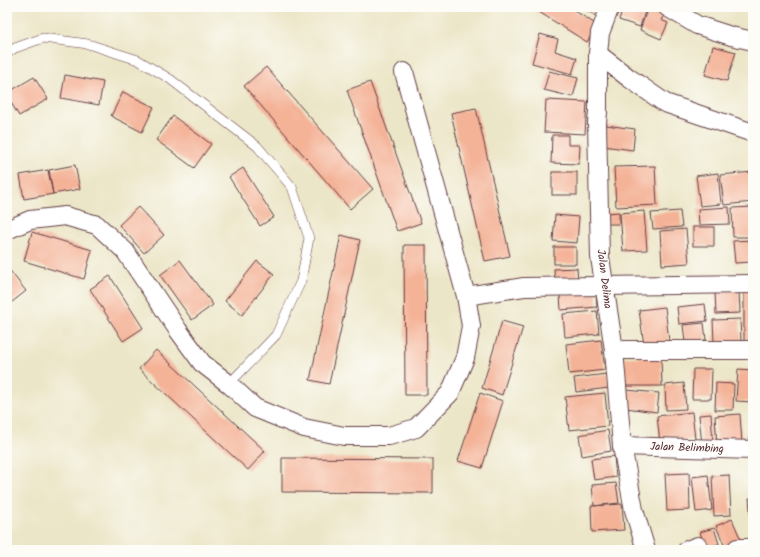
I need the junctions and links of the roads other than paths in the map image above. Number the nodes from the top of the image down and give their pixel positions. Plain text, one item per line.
1 (610, 7) edge
2 (666, 7) edge
3 (753, 41) edge
4 (7, 53) edge
5 (598, 54) junction
6 (404, 72) dead end
7 (753, 133) edge
8 (7, 230) edge
9 (753, 284) edge
10 (604, 286) junction
11 (466, 296) junction
12 (614, 350) junction
13 (753, 350) edge
14 (229, 384) junction
15 (622, 446) junction
16 (753, 450) edge
17 (646, 550) edge

1 - 5 street, Jalan Delima
2 - 3 street
4 - 14 lane
5 - 7 street
5 - 10 street, Jalan Delima
6 - 11 street
8 - 14 street
9 - 10 street
10 - 11 street
10 - 12 street, Jalan Delima
11 - 14 street
12 - 13 street
12 - 15 street, Jalan Delima
15 - 16 street, Jalan Belimbing
15 - 17 street, Jalan Delima

